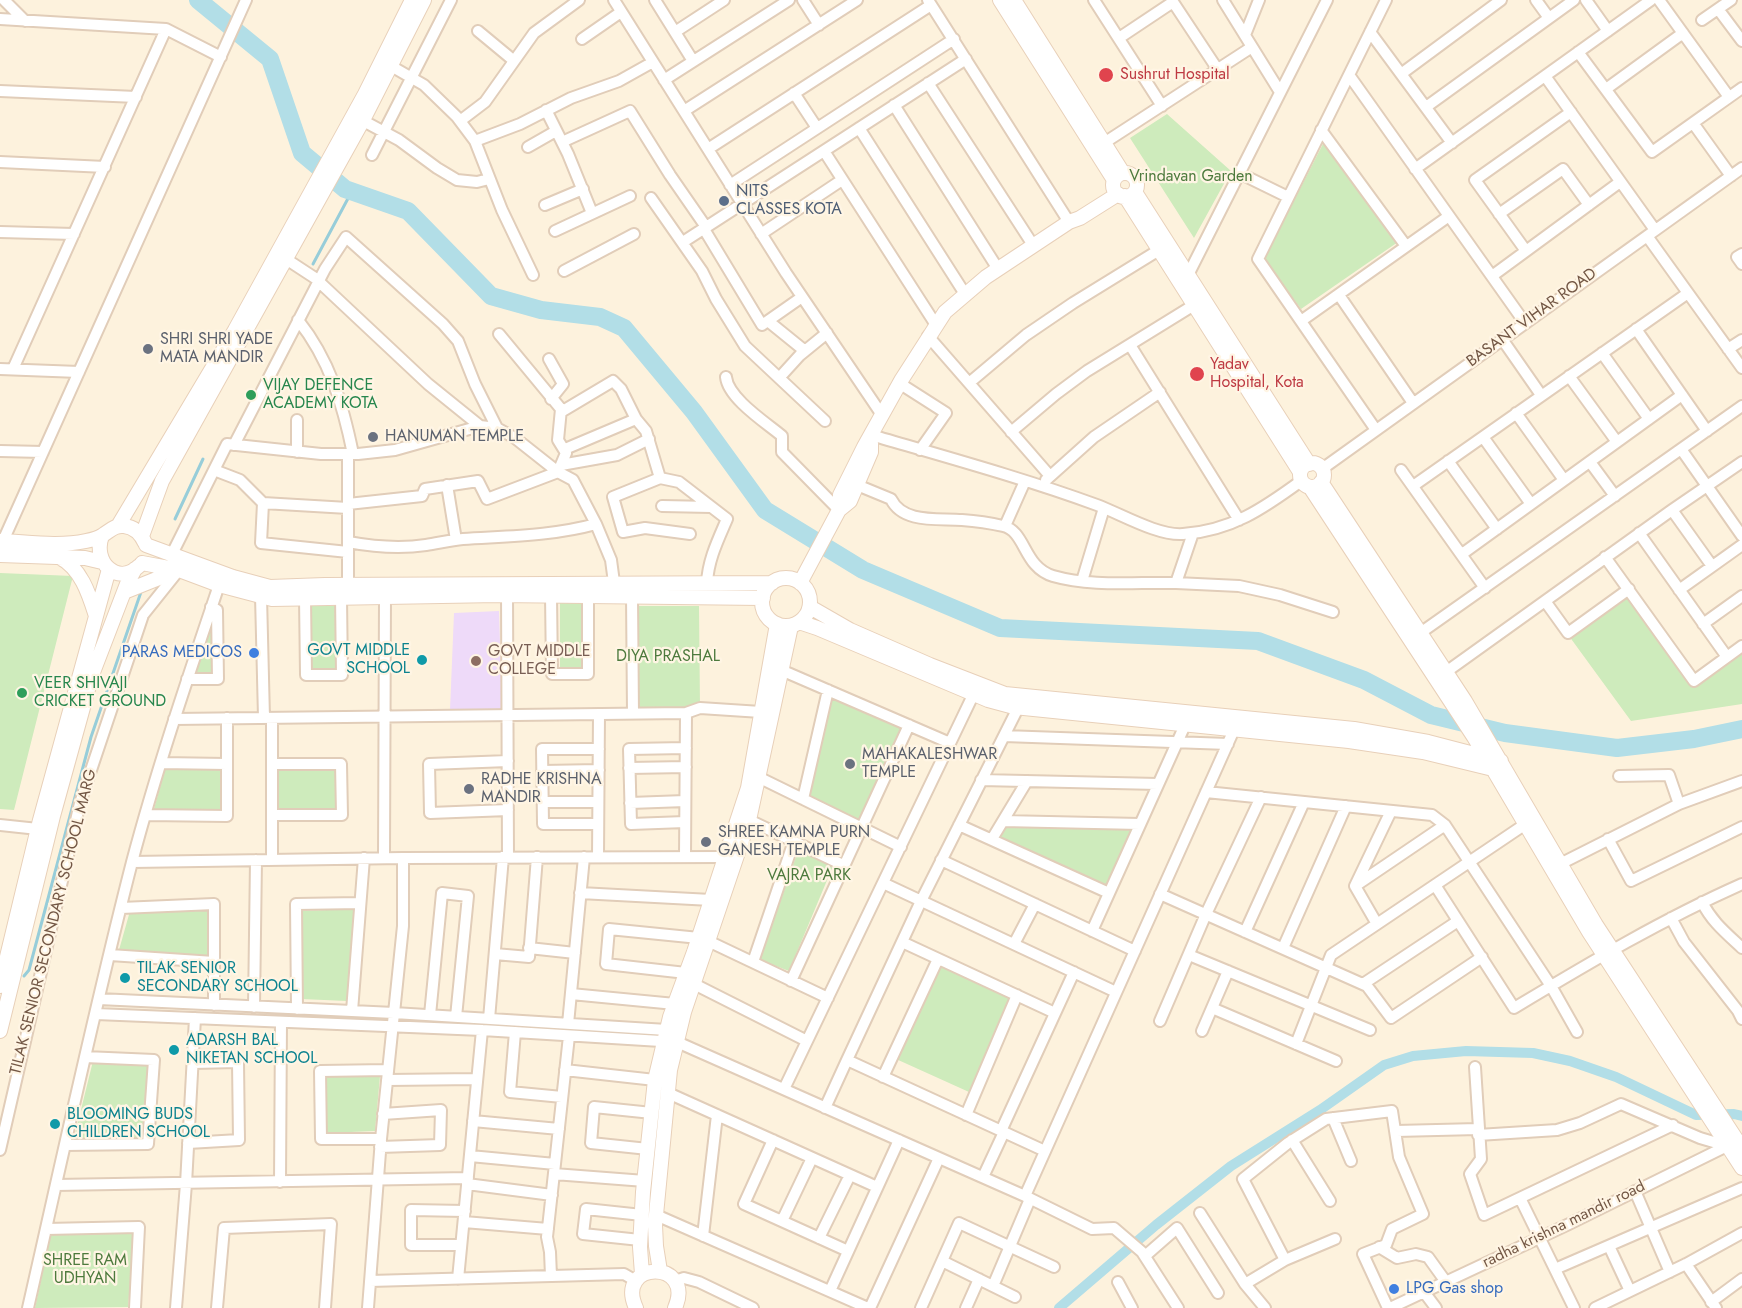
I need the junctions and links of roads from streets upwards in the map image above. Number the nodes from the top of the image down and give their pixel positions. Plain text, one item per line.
1 (4, 0) edge
2 (246, 0) edge
3 (412, 0) edge
4 (424, 0) edge
5 (451, 0) edge
6 (579, 0) edge
7 (614, 0) edge
8 (655, 0) edge
9 (724, 0) edge
10 (789, 0) edge
11 (803, 0) edge
12 (1000, 0) edge
13 (1014, 0) edge
14 (1095, 0) edge
15 (1223, 0) edge
16 (1259, 0) edge
17 (1327, 0) edge
18 (1386, 0) edge
19 (1501, 0) edge
20 (1536, 0) edge
21 (1574, 0) edge
22 (1586, 0) edge
23 (1652, 0) edge
24 (1659, 0) edge
25 (1731, 0) edge
26 (851, 2) edge
27 (930, 2) edge
28 (1486, 4) edge
29 (1637, 4) edge
30 (1718, 9) junction
31 (621, 12) junction
32 (1549, 18) junction
33 (0, 19) edge
34 (1702, 20) dead end
35 (25, 21) junction
36 (819, 25) junction
37 (166, 29) junction
38 (478, 31) dead end
39 (1608, 31) junction
40 (675, 32) junction
41 (1370, 32) junction
42 (1683, 33) junction
43 (1245, 35) junction
44 (1119, 38) junction
45 (582, 39) dead end
46 (954, 39) junction
47 (1742, 41) edge
48 (1252, 47) junction
49 (1578, 52) junction
50 (222, 54) junction
51 (966, 59) junction
52 (513, 60) junction
53 (693, 61) junction
54 (653, 62) junction
55 (391, 66) junction
56 (1218, 70) junction
57 (1401, 74) junction
58 (1349, 75) junction
59 (1545, 76) junction
60 (411, 77) junction
61 (664, 80) junction
62 (928, 83) junction
63 (1742, 88) edge
64 (1606, 89) junction
65 (0, 91) edge
66 (1280, 92) junction
67 (794, 93) junction
68 (136, 97) junction
69 (1729, 97) junction
70 (894, 105) junction
71 (1162, 106) junction
72 (1426, 107) junction
73 (546, 110) junction
74 (684, 111) junction
75 (1571, 112) junction
76 (358, 118) junction
77 (460, 121) junction
78 (1693, 123) junction
79 (817, 128) junction
80 (859, 128) junction
81 (1322, 130) junction
82 (556, 131) junction
83 (384, 132) junction
84 (475, 141) junction
85 (562, 142) junction
86 (1104, 143) junction
87 (1452, 143) junction
88 (528, 147) dead end
89 (708, 149) junction
90 (824, 151) junction
91 (372, 155) dead end
92 (0, 162) edge
93 (105, 167) junction
94 (1742, 168) edge
95 (1415, 169) junction
96 (1239, 173) junction
97 (1731, 176) junction
98 (489, 179) junction
99 (842, 180) junction
100 (1620, 182) junction
101 (730, 185) junction
102 (1121, 187) junction
103 (583, 189) junction
104 (630, 195) dead end
105 (1288, 197) junction
106 (651, 198) dead end
107 (311, 203) junction
108 (742, 204) junction
109 (545, 205) dead end
110 (1589, 205) junction
111 (592, 213) junction
112 (1499, 214) junction
113 (1449, 216) junction
114 (1069, 222) junction
115 (705, 228) junction
116 (555, 231) dead end
117 (0, 232) edge
118 (1651, 233) junction
119 (74, 234) junction
120 (634, 234) dead end
121 (761, 234) junction
122 (683, 242) junction
123 (1033, 245) junction
124 (1406, 246) junction
125 (1159, 250) junction
126 (1526, 251) junction
127 (1742, 254) edge
128 (286, 260) junction
129 (1742, 264) edge
130 (998, 269) junction
131 (564, 271) dead end
132 (533, 275) dead end
133 (1188, 275) junction
134 (1492, 276) junction
135 (318, 282) junction
136 (1688, 293) junction
137 (965, 294) junction
138 (1339, 295) junction
139 (802, 297) junction
140 (1194, 305) junction
141 (298, 320) junction
142 (768, 321) junction
143 (1301, 321) junction
144 (1525, 323) junction
145 (1636, 329) junction
146 (932, 330) junction
147 (827, 333) junction
148 (499, 334) dead end
149 (1502, 339) junction
150 (1742, 340) edge
151 (1130, 345) junction
152 (1728, 349) junction
153 (805, 351) junction
154 (1602, 353) junction
155 (549, 359) dead end
156 (1742, 368) edge
157 (0, 369) edge
158 (13, 369) junction
159 (79, 372) junction
160 (1569, 376) junction
161 (726, 377) dead end
162 (780, 377) junction
163 (899, 383) junction
164 (969, 383) junction
165 (1160, 392) junction
166 (1542, 395) junction
167 (1682, 395) junction
168 (551, 399) junction
169 (1413, 403) junction
170 (1742, 406) edge
171 (561, 412) junction
172 (1516, 413) junction
173 (882, 415) junction
174 (636, 418) junction
175 (1649, 419) junction
176 (297, 420) dead end
177 (825, 421) dead end
178 (480, 426) junction
179 (497, 428) junction
180 (1376, 430) junction
181 (1707, 431) junction
182 (1011, 432) junction
183 (871, 435) junction
184 (1483, 437) junction
185 (649, 439) junction
186 (1617, 442) junction
187 (234, 445) junction
188 (565, 449) junction
189 (920, 450) junction
190 (1681, 450) junction
191 (0, 451) edge
192 (43, 452) junction
193 (297, 452) junction
194 (350, 454) junction
195 (1448, 461) junction
196 (1590, 462) junction
197 (1742, 462) edge
198 (560, 468) junction
199 (214, 470) junction
200 (1401, 470) dead end
201 (1050, 476) junction
202 (1311, 476) junction
203 (660, 478) junction
204 (1564, 480) junction
205 (1025, 482) junction
206 (447, 485) junction
207 (857, 485) junction
208 (1040, 486) junction
209 (1413, 486) junction
210 (1707, 487) junction
211 (1615, 496) junction
212 (263, 502) junction
213 (1531, 504) junction
214 (348, 506) junction
215 (662, 506) dead end
216 (711, 507) junction
217 (1104, 508) junction
218 (839, 510) junction
219 (1672, 510) junction
220 (1239, 520) junction
221 (596, 524) junction
222 (118, 526) junction
223 (1005, 526) junction
224 (1497, 529) junction
225 (1193, 533) junction
226 (1639, 533) junction
227 (690, 534) dead end
228 (102, 536) junction
229 (1742, 536) edge
230 (456, 540) junction
231 (144, 541) junction
232 (1, 545) edge
233 (1742, 545) edge
234 (348, 547) junction
235 (1461, 554) junction
236 (171, 556) junction
237 (59, 557) junction
238 (1605, 557) junction
239 (106, 566) junction
240 (138, 566) junction
241 (1712, 566) junction
242 (179, 570) junction
243 (802, 578) junction
244 (1082, 581) junction
245 (707, 583) junction
246 (772, 583) junction
247 (1176, 584) junction
248 (219, 585) junction
249 (1485, 588) junction
250 (1629, 589) junction
251 (507, 590) junction
252 (615, 590) junction
253 (1679, 590) junction
254 (344, 591) junction
255 (124, 592) junction
256 (552, 595) junction
257 (261, 596) junction
258 (385, 596) junction
259 (588, 596) junction
260 (632, 596) junction
261 (1742, 596) edge
262 (763, 597) junction
263 (305, 598) junction
264 (1545, 601) junction
265 (211, 607) junction
266 (810, 607) junction
267 (1333, 612) dead end
268 (96, 616) junction
269 (789, 624) junction
270 (1703, 624) junction
271 (1416, 637) junction
272 (1742, 646) edge
273 (1727, 657) junction
274 (781, 670) junction
275 (1446, 672) junction
276 (187, 679) junction
277 (977, 689) junction
278 (828, 690) junction
279 (1021, 702) junction
280 (761, 712) junction
281 (686, 713) junction
282 (599, 714) junction
283 (633, 714) junction
284 (507, 715) junction
285 (385, 717) junction
286 (227, 718) junction
287 (268, 718) junction
288 (174, 719) junction
289 (1237, 724) junction
290 (909, 725) junction
291 (1185, 725) junction
292 (1004, 736) junction
293 (1177, 742) junction
294 (950, 743) junction
295 (1228, 744) junction
296 (686, 748) junction
297 (599, 749) junction
298 (1488, 750) junction
299 (508, 762) junction
300 (161, 763) junction
301 (227, 764) junction
302 (272, 764) junction
303 (1497, 765) junction
304 (686, 767) junction
305 (629, 768) junction
306 (599, 770) junction
307 (542, 771) junction
308 (1619, 776) dead end
309 (758, 777) junction
310 (981, 780) junction
311 (1027, 781) junction
312 (1742, 781) edge
313 (1158, 784) junction
314 (1206, 792) junction
315 (1261, 797) junction
316 (803, 799) junction
317 (685, 801) junction
318 (543, 802) junction
319 (598, 802) junction
320 (1304, 802) junction
321 (630, 803) junction
322 (1679, 804) junction
323 (1346, 806) junction
324 (508, 810) junction
325 (1391, 811) junction
326 (146, 815) junction
327 (272, 815) junction
328 (749, 820) junction
329 (1003, 821) junction
330 (685, 822) junction
331 (1529, 822) junction
332 (598, 824) junction
333 (1140, 824) junction
334 (0, 825) edge
335 (959, 825) junction
336 (1446, 825) junction
337 (1742, 827) edge
338 (861, 828) junction
339 (38, 829) junction
340 (1608, 839) junction
341 (992, 840) junction
342 (794, 841) junction
343 (901, 847) junction
344 (506, 857) junction
345 (537, 857) junction
346 (584, 857) junction
347 (598, 857) junction
348 (685, 857) junction
349 (726, 857) junction
350 (364, 858) junction
351 (384, 858) junction
352 (403, 858) junction
353 (256, 860) junction
354 (272, 860) junction
355 (941, 860) junction
356 (132, 862) junction
357 (1469, 862) junction
358 (1560, 864) junction
359 (843, 865) junction
360 (883, 883) junction
361 (1742, 884) edge
362 (1435, 885) junction
363 (1355, 886) junction
364 (580, 893) junction
365 (1109, 893) junction
366 (1161, 894) junction
367 (711, 900) junction
368 (921, 901) junction
369 (1702, 902) junction
370 (360, 903) junction
371 (1035, 904) junction
372 (121, 908) junction
373 (1206, 914) junction
374 (1671, 918) junction
375 (1458, 921) junction
376 (1377, 924) junction
377 (1092, 931) junction
378 (1245, 932) junction
379 (704, 940) junction
380 (902, 942) junction
381 (1740, 943) edge
382 (1014, 944) junction
383 (529, 948) junction
384 (1283, 948) junction
385 (1135, 951) junction
386 (1607, 952) junction
387 (575, 953) junction
388 (495, 954) junction
389 (1189, 955) junction
390 (110, 956) junction
391 (1482, 957) junction
392 (938, 959) junction
393 (214, 962) junction
394 (753, 962) junction
395 (1327, 968) junction
396 (1228, 971) junction
397 (1074, 972) junction
398 (690, 978) junction
399 (791, 981) junction
400 (1363, 984) junction
401 (0, 986) edge
402 (1551, 986) junction
403 (1116, 992) junction
404 (571, 994) junction
405 (1017, 996) junction
406 (828, 998) junction
407 (99, 999) junction
408 (675, 1004) junction
409 (214, 1005) junction
410 (1311, 1006) junction
411 (254, 1007) junction
412 (1212, 1008) junction
413 (297, 1009) junction
414 (352, 1011) junction
415 (394, 1013) junction
416 (1055, 1013) junction
417 (96, 1014) junction
418 (430, 1016) junction
419 (456, 1017) junction
420 (195, 1018) junction
421 (489, 1019) junction
422 (1742, 1019) edge
423 (1160, 1021) dead end
424 (280, 1022) junction
425 (568, 1024) junction
426 (392, 1027) junction
427 (482, 1030) junction
428 (1202, 1030) dead end
429 (1370, 1030) dead end
430 (0, 1031) edge
431 (515, 1032) junction
432 (1577, 1032) dead end
433 (569, 1036) junction
434 (669, 1038) junction
435 (807, 1041) junction
436 (1296, 1044) junction
437 (85, 1058) junction
438 (847, 1060) junction
439 (1336, 1061) dead end
440 (193, 1063) junction
441 (1475, 1067) dead end
442 (565, 1070) junction
443 (387, 1075) junction
444 (883, 1077) junction
445 (477, 1079) junction
446 (655, 1080) junction
447 (784, 1089) junction
448 (668, 1093) junction
449 (562, 1097) junction
450 (825, 1107) junction
451 (652, 1113) junction
452 (383, 1114) junction
453 (966, 1114) junction
454 (717, 1115) junction
455 (1333, 1118) junction
456 (473, 1121) junction
457 (1672, 1125) junction
458 (559, 1129) junction
459 (1003, 1131) junction
460 (1396, 1131) junction
461 (1478, 1132) junction
462 (773, 1140) junction
463 (899, 1140) junction
464 (1292, 1140) junction
465 (188, 1143) junction
466 (381, 1143) junction
467 (1735, 1143) edge
468 (65, 1145) junction
469 (0, 1149) edge
470 (648, 1149) junction
471 (1045, 1151) junction
472 (470, 1156) junction
473 (812, 1158) junction
474 (939, 1158) junction
475 (1351, 1161) dead end
476 (1742, 1168) edge
477 (554, 1169) junction
478 (850, 1175) junction
479 (983, 1177) junction
480 (378, 1180) junction
481 (467, 1181) junction
482 (645, 1181) junction
483 (280, 1182) junction
484 (186, 1184) junction
485 (56, 1185) junction
486 (877, 1187) junction
487 (1742, 1188) edge
488 (1635, 1191) junction
489 (552, 1195) junction
490 (1028, 1197) junction
491 (1520, 1198) junction
492 (1330, 1202) dead end
493 (1200, 1213) dead end
494 (649, 1215) junction
495 (464, 1216) junction
496 (782, 1221) junction
497 (1651, 1227) junction
498 (46, 1229) junction
499 (548, 1229) junction
500 (1742, 1233) edge
501 (703, 1236) junction
502 (819, 1238) junction
503 (1540, 1238) junction
504 (1335, 1239) dead end
505 (640, 1240) junction
506 (461, 1245) junction
507 (1009, 1246) junction
508 (1609, 1246) junction
509 (1379, 1247) junction
510 (848, 1251) junction
511 (1143, 1254) junction
512 (1285, 1260) junction
513 (942, 1261) junction
514 (1686, 1264) junction
515 (1054, 1268) dead end
516 (1555, 1269) junction
517 (660, 1271) junction
518 (1670, 1272) junction
519 (551, 1276) junction
520 (639, 1278) junction
521 (458, 1279) junction
522 (979, 1279) junction
523 (1742, 1279) edge
524 (370, 1281) junction
525 (675, 1281) junction
526 (1118, 1282) dead end
527 (1446, 1282) junction
528 (1245, 1284) junction
529 (993, 1286) junction
530 (830, 1291) junction
531 (1424, 1292) junction
532 (1630, 1292) junction
533 (1218, 1293) dead end
534 (1015, 1297) dead end
535 (1611, 1305) edge
536 (1714, 1306) edge
537 (28, 1308) edge
538 (135, 1308) edge
539 (176, 1308) edge
540 (217, 1308) edge
541 (325, 1308) edge
542 (368, 1308) edge
543 (626, 1308) edge
544 (636, 1308) edge
545 (675, 1308) edge
546 (753, 1308) edge
547 (869, 1308) edge
548 (921, 1308) edge
549 (966, 1308) edge
550 (1132, 1308) edge
551 (1178, 1308) edge
552 (1265, 1308) edge
553 (1389, 1308) edge
554 (1436, 1308) edge
555 (1574, 1308) edge
556 (1595, 1308) edge

1 - 35 street
2 - 50 street
3 - 76 street
4 - 55 street
5 - 60 street
6 - 52 street
7 - 31 street
8 - 40 street
9 - 40 street
10 - 53 street
11 - 36 street
12 - 102 street
13 - 86 street
14 - 44 street
15 - 43 street
16 - 43 street
17 - 66 street
18 - 41 street
19 - 28 street
20 - 32 street
21 - 32 street
22 - 39 street
23 - 29 street
24 - 42 street
25 - 30 street
26 - 36 street
27 - 46 street
27 - 67 street
28 - 57 street
29 - 39 street
30 - 34 street
30 - 47 street
31 - 45 street
31 - 54 street
32 - 72 street
33 - 35 street
35 - 37 street
36 - 74 street
37 - 50 street
37 - 68 street
38 - 52 street
39 - 49 street
40 - 53 street
41 - 57 street
41 - 58 street
42 - 64 street
42 - 69 street
43 - 48 street
44 - 56 street
44 - 71 street
46 - 51 street
46 - 79 street
48 - 56 street
48 - 66 street
49 - 59 street
49 - 64 street
50 - 159 street
51 - 62 street
51 - 114 street
52 - 77 street
53 - 61 street
54 - 61 street
54 - 73 street
55 - 60 street
55 - 76 street
56 - 71 street
57 - 72 street
58 - 81 street
58 - 95 street
59 - 75 street
59 - 87 street
60 - 77 street
60 - 83 street
61 - 74 street
62 - 70 street
62 - 123 street
63 - 69 street
64 - 78 street
65 - 68 street
66 - 96 street
67 - 79 street
67 - 89 street
68 - 93 street
69 - 78 street
70 - 80 street
70 - 130 street
71 - 86 street
72 - 87 street
73 - 82 street
73 - 84 street
74 - 89 street
75 - 100 street
75 - 112 street
76 - 83 street
76 - 107 street
77 - 84 street
78 - 97 street
79 - 101 street
80 - 90 street
80 - 137 street
81 - 105 street
81 - 124 street
82 - 85 street
82 - 88 street
83 - 91 street
83 - 98 street
84 - 98 street
85 - 103 street
85 - 115 street
86 - 102 street
87 - 95 street
89 - 101 street
90 - 99 street
90 - 108 street
92 - 93 street
93 - 119 street
94 - 97 street, BASANT VIHAR ROAD
95 - 113 street
96 - 105 street
96 - 133 street
97 - 118 street, BASANT VIHAR ROAD
98 - 132 street
99 - 121 street
99 - 146 street
100 - 110 street
100 - 118 street
101 - 108 street
102 - 114 street
102 - 125 street
102 - 133 street
103 - 109 street
103 - 111 street
104 - 111 street
105 - 143 street
106 - 122 street
107 - 128 street
107 - 222 street
108 - 115 street
108 - 121 street
110 - 112 street
110 - 126 street
111 - 116 street
112 - 126 street
113 - 124 street
113 - 134 street
114 - 123 street
115 - 122 street
115 - 142 street
117 - 119 street
118 - 136 street
118 - 144 street, BASANT VIHAR ROAD
119 - 158 street
120 - 131 street
121 - 139 street
122 - 162 street
123 - 130 street
124 - 138 street
125 - 140 street
125 - 164 street
126 - 134 street
127 - 129 street
128 - 135 street
128 - 231 street
130 - 137 street
133 - 202 street
134 - 144 street
135 - 141 street
135 - 178 street
135 - 179 street
136 - 145 street
136 - 152 street
137 - 146 street
138 - 143 street
138 - 169 street
139 - 142 street
139 - 147 street
140 - 151 street
140 - 202 street
141 - 187 street
141 - 194 street
142 - 153 street
143 - 180 street
144 - 149 street, BASANT VIHAR ROAD
145 - 154 street
145 - 167 street
146 - 163 street
146 - 164 street
147 - 153 street
147 - 173 street
148 - 168 street
149 - 166 street
149 - 169 street, BASANT VIHAR ROAD
150 - 152 street
151 - 165 street
151 - 182 street
152 - 156 street
153 - 162 street
154 - 160 street
154 - 175 street
155 - 168 street
157 - 158 street
158 - 159 street
159 - 192 street
160 - 166 street
160 - 186 street
161 - 218 street
162 - 177 street
163 - 173 street
163 - 189 street
164 - 182 street
165 - 201 street
165 - 220 street
166 - 172 street
167 - 175 street
167 - 181 street
168 - 171 street
169 - 180 street, BASANT VIHAR ROAD
170 - 181 street
171 - 174 street
171 - 188 street
172 - 184 street
172 - 204 street
173 - 183 street
174 - 185 street
174 - 188 street
175 - 186 street
176 - 193 street
178 - 179 street
178 - 194 street
179 - 198 street
180 - 202 street, BASANT VIHAR ROAD
181 - 190 street
182 - 201 street
183 - 189 street, BASANT VIHAR ROAD
183 - 207 street
183 - 218 street
184 - 195 street
184 - 213 street
185 - 198 street
185 - 203 street
186 - 196 street
187 - 193 street
187 - 199 street
188 - 198 street
189 - 205 street, BASANT VIHAR ROAD
190 - 210 street
190 - 211 street
191 - 192 street
192 - 232 street
193 - 194 street
194 - 214 street
195 - 209 street
195 - 224 street
196 - 204 street
196 - 211 street
197 - 210 street
198 - 206 street
198 - 221 street
199 - 212 street
199 - 236 street
200 - 209 street
201 - 208 street
202 - 220 street, BASANT VIHAR ROAD
202 - 271 street
203 - 216 street
203 - 227 street
204 - 213 street
205 - 208 street, BASANT VIHAR ROAD
205 - 223 street
206 - 214 street
206 - 230 street
207 - 218 street
207 - 223 street
208 - 217 street, BASANT VIHAR ROAD
209 - 235 street
210 - 219 street
210 - 229 street
211 - 249 street
212 - 214 street
212 - 234 street
213 - 224 street
214 - 234 street
215 - 216 street
216 - 245 street
217 - 225 street, BASANT VIHAR ROAD
217 - 244 street
218 - 243 street
219 - 226 street
219 - 241 street
220 - 225 street, BASANT VIHAR ROAD
221 - 230 street
221 - 252 street
222 - 228 street
222 - 231 street
223 - 244 street
224 - 235 street
225 - 247 street
226 - 238 street
226 - 253 street
228 - 232 street
228 - 239 street
230 - 234 street
231 - 236 street
231 - 240 street
232 - 237 street
233 - 241 street
234 - 254 street
235 - 249 street
236 - 242 street
236 - 254 street
237 - 239 street
237 - 268 street
238 - 250 street
238 - 264 street
239 - 240 street
239 - 268 street
240 - 242 street
240 - 255 street
241 - 253 street
242 - 248 street
242 - 255 street
242 - 469 street, TILAK SENIOR SECONDARY SCHOOL MARG
243 - 246 street
243 - 266 street
244 - 247 street
245 - 246 street
245 - 252 street
246 - 262 street
247 - 267 street
248 - 257 street
248 - 265 street
249 - 271 street
250 - 264 street
250 - 273 street
251 - 252 street
251 - 254 street
251 - 256 street
251 - 258 street
251 - 284 street
252 - 259 street
252 - 260 street
253 - 270 street
254 - 258 street
254 - 263 street
254 - 263 street
255 - 430 street
256 - 259 street
256 - 259 street
257 - 263 street
257 - 287 street
258 - 285 street
260 - 262 street
260 - 283 street
261 - 270 street
262 - 269 street
264 - 275 street
265 - 276 street
265 - 276 street
266 - 269 street
266 - 277 street
268 - 339 street
269 - 274 street
269 - 277 street
269 - 280 street
270 - 273 street
271 - 275 street
271 - 298 street
272 - 273 street
274 - 278 street
274 - 309 street
275 - 298 street
276 - 288 street
277 - 279 street
277 - 294 street
278 - 290 street
278 - 316 street
279 - 289 street
279 - 291 street
279 - 292 street
280 - 281 street
280 - 349 street
281 - 283 street
281 - 296 street
282 - 283 street
282 - 284 street
282 - 297 street
284 - 285 street
284 - 299 street
285 - 287 street
285 - 351 street
286 - 287 street
286 - 288 street
286 - 301 street
287 - 302 street
288 - 300 street
289 - 291 street
289 - 295 street
289 - 298 street
289 - 303 street
290 - 294 street
290 - 338 street
291 - 293 street
292 - 293 street
292 - 310 street
293 - 295 street
293 - 313 street
294 - 343 street
295 - 314 street
296 - 304 street
296 - 305 street
297 - 306 street
297 - 307 street
298 - 303 street
299 - 324 street
299 - 324 street
300 - 301 street
300 - 326 street
301 - 326 street
302 - 327 street
302 - 327 street
303 - 331 street
304 - 305 street
304 - 317 street
305 - 321 street
306 - 307 street
306 - 319 street
307 - 318 street
308 - 322 street
309 - 316 street
309 - 328 street
310 - 311 street
310 - 335 street
311 - 313 street
311 - 329 street
312 - 322 street
313 - 333 street
314 - 315 street
314 - 366 street
315 - 320 street
315 - 373 street
316 - 338 street
317 - 321 street
317 - 330 street
318 - 319 street
318 - 332 street
319 - 332 street
320 - 323 street
320 - 378 street
321 - 330 street
322 - 340 street
323 - 325 street
323 - 384 street
324 - 344 street
325 - 336 street
325 - 363 street
326 - 356 street
327 - 354 street
328 - 342 street
328 - 379 street
329 - 333 street
329 - 341 street
330 - 348 street
331 - 357 street
331 - 358 street
331 - 386 street
332 - 347 street
333 - 365 street
334 - 339 street
335 - 341 street
335 - 355 street
336 - 357 street
336 - 363 street
337 - 340 street
338 - 343 street
338 - 359 street
339 - 401 street
340 - 358 street
341 - 365 street
342 - 359 street
342 - 394 street
343 - 360 street
344 - 345 street
344 - 352 street
344 - 388 street
345 - 346 street
345 - 383 street
346 - 347 street
346 - 364 street
347 - 348 street
348 - 349 street
349 - 367 street
350 - 351 street
350 - 354 street
350 - 370 street
351 - 352 street
352 - 415 street
353 - 354 street
353 - 356 street
353 - 411 street
355 - 368 street
355 - 371 street
356 - 372 street
357 - 362 street
357 - 402 street
358 - 386 street
359 - 399 street
360 - 368 street
360 - 406 street
361 - 369 street
362 - 375 street
362 - 376 street
363 - 376 street
364 - 367 street
364 - 387 street
365 - 377 street
366 - 373 street
366 - 385 street
367 - 379 street
368 - 380 street
368 - 382 street
369 - 374 street
369 - 381 street
370 - 413 street
370 - 414 street
371 - 377 street
371 - 382 street
372 - 390 street
372 - 393 street
373 - 378 street
373 - 389 street
374 - 386 street
374 - 422 street
375 - 391 street
375 - 400 street
376 - 395 street
377 - 385 street
378 - 384 street
379 - 394 street
379 - 398 street
379 - 398 street
380 - 392 street
380 - 438 street
382 - 397 street
383 - 387 street
383 - 388 street
384 - 395 street
385 - 403 street
386 - 402 street
386 - 467 street
386 - 467 street
387 - 404 street
388 - 421 street
389 - 396 street
389 - 423 street
390 - 393 street
390 - 407 street
391 - 400 street
391 - 402 street
392 - 405 street
392 - 444 street
393 - 409 street
394 - 399 street
395 - 400 street
395 - 410 street
396 - 410 street
396 - 412 street
397 - 403 street
397 - 416 street
398 - 408 street
398 - 434 street
398 - 435 street
399 - 406 street
402 - 432 street
403 - 471 street
404 - 408 street
404 - 425 street
405 - 416 street
405 - 453 street
406 - 435 street
407 - 409 street
407 - 417 street
408 - 434 street
409 - 411 street
410 - 429 street
410 - 436 street
411 - 413 street
412 - 428 street
412 - 436 street
413 - 414 street
414 - 415 street
415 - 418 street
415 - 426 street
416 - 459 street
417 - 420 street
417 - 437 street
418 - 419 street
418 - 419 street
419 - 421 street
420 - 424 street
420 - 440 street
421 - 425 street
424 - 426 street
424 - 483 street
425 - 434 street
426 - 427 street
426 - 443 street
427 - 431 street
427 - 445 street
431 - 433 street
431 - 449 street
433 - 434 street
433 - 442 street
434 - 446 street
434 - 447 street
434 - 448 street
435 - 447 street
436 - 439 street
437 - 468 street
437 - 468 street
438 - 444 street
438 - 450 street
440 - 465 street
440 - 465 street
441 - 461 street
442 - 446 street
442 - 449 street
443 - 445 street
443 - 452 street
443 - 466 street
444 - 453 street
445 - 456 street
446 - 451 street
447 - 450 street
448 - 454 street
448 - 494 street
449 - 458 street
450 - 463 street
451 - 470 street
451 - 470 street
452 - 466 street
452 - 466 street
453 - 459 street
454 - 462 street
454 - 501 street
455 - 460 street
455 - 464 street
455 - 475 street
456 - 458 street
456 - 472 street
457 - 461 street
457 - 467 street
457 - 491 street
458 - 477 street
459 - 471 street
459 - 479 street
460 - 461 street
460 - 509 street
461 - 491 street
462 - 473 street
462 - 496 street
463 - 474 street
463 - 486 street
464 - 492 street
464 - 512 street
465 - 484 street
466 - 480 street
467 - 476 street
467 - 488 street, radha krishna mandir road
468 - 485 street
470 - 482 street
471 - 490 street
472 - 477 street
472 - 481 street
473 - 478 street
473 - 496 street
474 - 479 street
474 - 547 street
477 - 482 street
477 - 489 street
478 - 486 street
478 - 502 street
479 - 490 street
480 - 481 street
480 - 483 street
480 - 524 street
481 - 489 street
481 - 495 street
482 - 494 street
483 - 484 street
484 - 485 street
484 - 539 street
485 - 498 street
486 - 510 street
487 - 497 street
488 - 497 street
488 - 503 street, radha krishna mandir road
489 - 499 street
490 - 507 street
490 - 511 street
491 - 503 street
493 - 528 street
494 - 501 street
494 - 505 street
494 - 505 street
494 - 517 street
495 - 499 street
495 - 506 street
495 - 506 street
496 - 502 street
497 - 508 street
497 - 518 street
498 - 537 street
498 - 538 street
499 - 519 street
500 - 514 street
501 - 530 street
502 - 510 street
503 - 516 street
503 - 527 street, radha krishna mandir road
504 - 512 street
505 - 520 street
506 - 521 street
507 - 513 street
507 - 515 street
507 - 529 street
508 - 516 street
508 - 532 street
509 - 527 street
509 - 553 street
510 - 530 street
511 - 533 street
511 - 551 street
512 - 528 street
513 - 522 street
513 - 548 street
514 - 518 street
514 - 536 street
516 - 555 street
517 - 520 street
517 - 525 street
518 - 532 street
519 - 520 street
519 - 521 street
520 - 544 street
521 - 524 street
522 - 529 street
522 - 549 street
523 - 536 street
524 - 542 street
525 - 545 street
525 - 546 street
526 - 550 street
527 - 531 street, radha krishna mandir road
528 - 552 street
529 - 534 street
530 - 547 street
531 - 553 street, radha krishna mandir road
531 - 554 street
532 - 535 street
535 - 556 street
540 - 541 street
543 - 544 street

